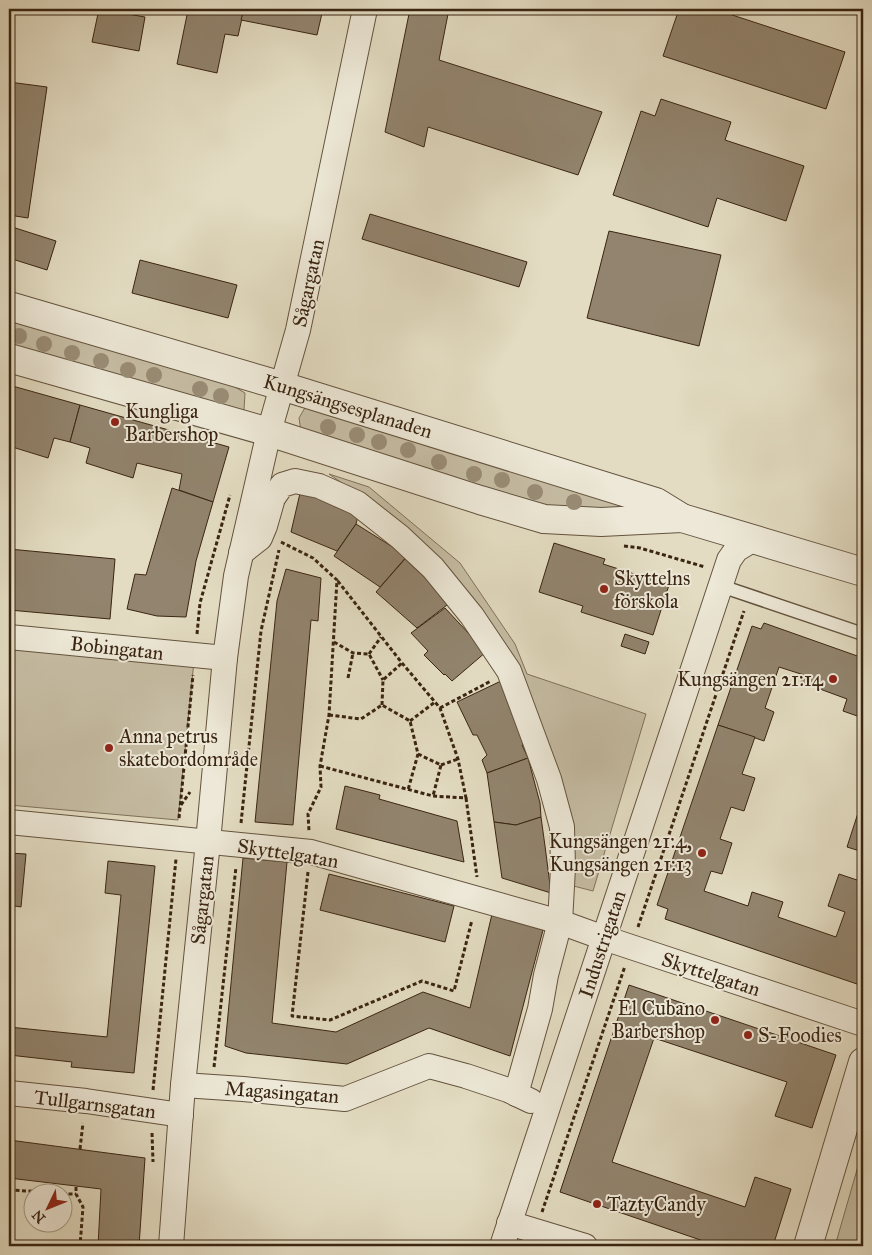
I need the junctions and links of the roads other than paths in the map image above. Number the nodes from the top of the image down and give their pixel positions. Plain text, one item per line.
1 (365, 9) edge
2 (9, 306) edge
3 (9, 358) edge
4 (282, 386) junction
5 (269, 432) junction
6 (692, 520) junction
7 (754, 539) junction
8 (240, 554) junction
9 (863, 572) edge
10 (721, 586) junction
11 (863, 634) edge
12 (9, 637) edge
13 (225, 658) junction
14 (9, 822) edge
15 (208, 842) junction
16 (560, 922) junction
17 (604, 938) junction
18 (863, 1024) edge
19 (863, 1062) edge
20 (183, 1085) junction
21 (9, 1093) edge
22 (516, 1094) junction
23 (547, 1109) junction
24 (181, 1115) junction
25 (510, 1223) junction
26 (171, 1246) edge
27 (502, 1246) edge
28 (585, 1246) edge
29 (808, 1246) edge

1 - 4 street, Sågargatan
2 - 4 street, Kungsängsesplanaden
3 - 5 street, Kungsängsesplanaden
4 - 5 street, Sågargatan
4 - 6 street, Kungsängsesplanaden
5 - 6 street, Kungsängsesplanaden
5 - 8 street, Sågargatan
6 - 7 street, Kungsängsesplanaden
6 - 10 street
7 - 9 street, Kungsängsesplanaden
7 - 10 street
8 - 13 street, Sågargatan
8 - 16 street
10 - 11 lane
10 - 17 street, Industrigatan
12 - 13 street, Bobingatan
13 - 15 street, Sågargatan
14 - 15 street, Skyttelgatan
15 - 16 street, Skyttelgatan
15 - 20 street, Sågargatan
16 - 17 street, Skyttelgatan
16 - 22 street
17 - 18 street, Skyttelgatan
17 - 23 street, Industrigatan
19 - 29 street
20 - 22 street, Magasingatan
20 - 24 street, Sågargatan
21 - 24 street, Tullgarnsgatan
22 - 23 street, Magasingatan
23 - 25 street, Industrigatan
24 - 26 street, Sågargatan
25 - 27 street, Industrigatan
25 - 28 street

